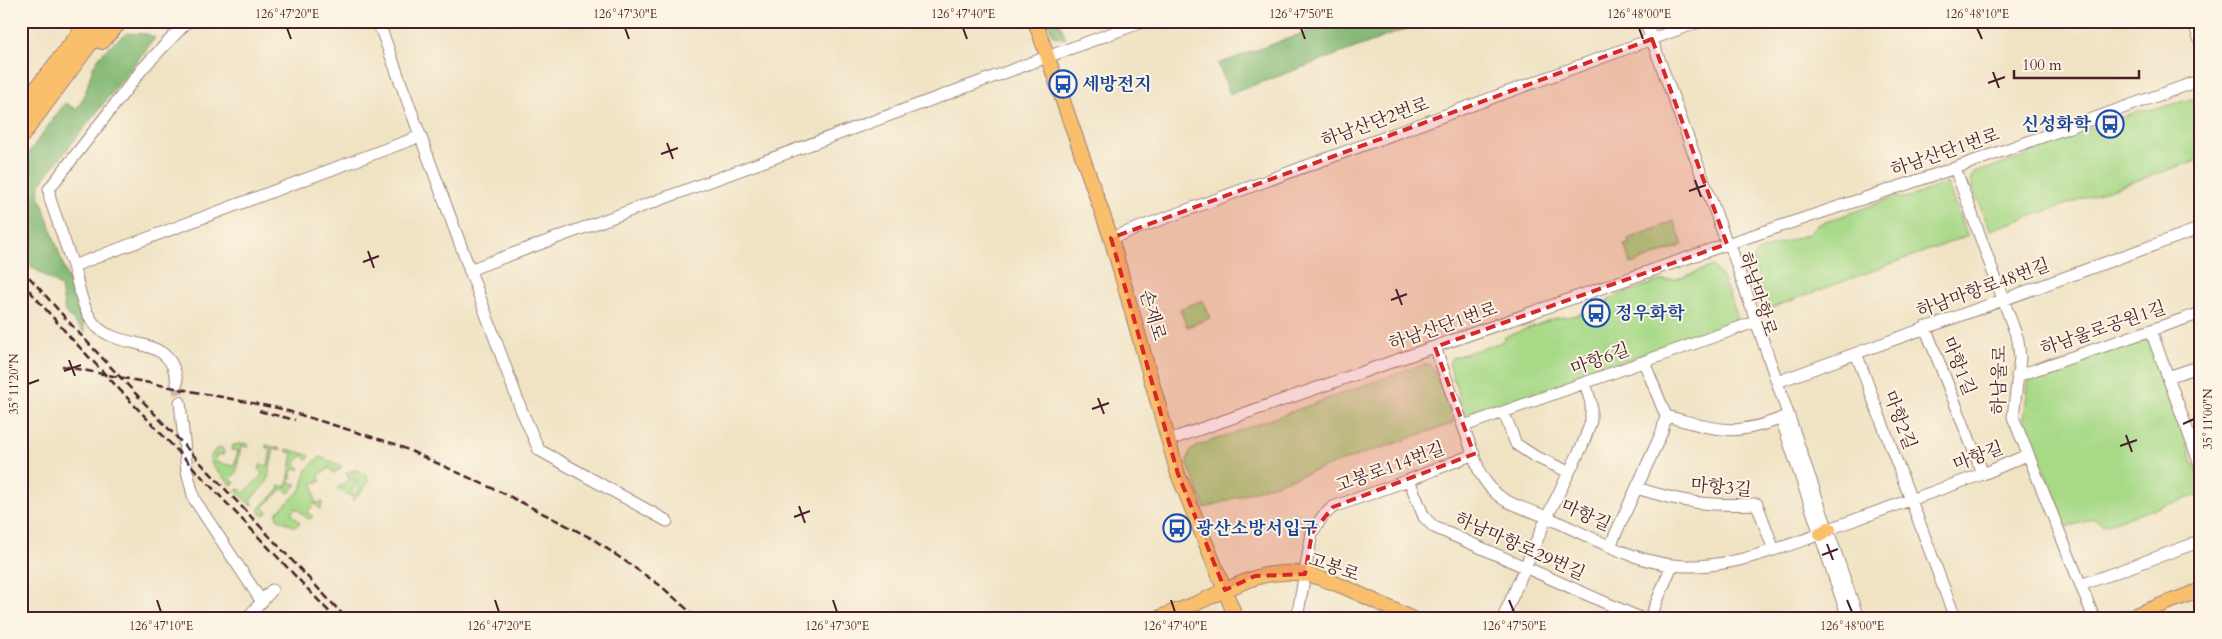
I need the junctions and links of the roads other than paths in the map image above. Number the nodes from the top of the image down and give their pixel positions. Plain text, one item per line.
1 (80, 21) edge
2 (90, 21) edge
3 (106, 21) edge
4 (120, 21) edge
5 (188, 21) edge
6 (378, 21) edge
7 (1035, 21) edge
8 (1145, 21) edge
9 (1645, 21) edge
10 (1701, 21) edge
11 (2193, 21) edge
12 (1652, 39) junction
13 (2201, 43) edge
14 (72, 58) junction
15 (1048, 58) junction
16 (2201, 80) edge
17 (21, 109) edge
18 (21, 136) edge
19 (421, 136) junction
20 (1955, 168) junction
21 (2201, 228) edge
22 (1111, 238) junction
23 (1727, 244) junction
24 (73, 266) junction
25 (469, 270) junction
26 (2003, 298) junction
27 (2201, 313) edge
28 (1749, 324) junction
29 (1925, 328) junction
30 (2152, 331) junction
31 (1435, 347) junction
32 (1856, 353) junction
33 (1644, 362) junction
34 (2201, 366) edge
35 (2017, 376) junction
36 (2168, 377) junction
37 (1585, 382) junction
38 (1777, 382) junction
39 (177, 383) tunnel mouth
40 (180, 402) tunnel mouth
41 (1504, 413) junction
42 (1666, 416) junction
43 (1782, 418) junction
44 (1464, 426) junction
45 (1169, 440) junction
46 (1474, 454) junction
47 (2027, 455) junction
48 (2201, 466) edge
49 (1569, 472) junction
50 (1982, 474) junction
51 (1409, 480) junction
52 (1637, 488) junction
53 (1911, 500) junction
54 (1547, 517) junction
55 (667, 521) dead end
56 (1825, 532) junction
57 (2201, 541) edge
58 (1610, 546) junction
59 (1774, 550) junction
60 (1672, 565) junction
61 (1524, 568) junction
62 (1305, 574) junction
63 (2081, 585) junction
64 (272, 590) dead end
65 (1225, 590) junction
66 (2201, 590) edge
67 (262, 602) junction
68 (1162, 617) edge
69 (247, 618) edge
70 (1236, 618) edge
71 (1297, 618) edge
72 (1411, 618) edge
73 (1502, 618) edge
74 (1640, 618) edge
75 (1650, 618) edge
76 (1848, 618) edge
77 (1858, 618) edge
78 (1955, 618) edge
79 (2094, 618) edge
80 (2127, 618) edge

1 - 14 highway
2 - 14 highway
3 - 14 highway
4 - 14 highway
5 - 24 street
6 - 19 street
7 - 15 main road, 손재로
8 - 15 street
9 - 12 street
10 - 12 street, 하남산단2번로
11 - 13 street
12 - 22 street, 하남산단2번로
12 - 23 street
14 - 17 highway
14 - 18 highway
15 - 22 main road, 손재로
15 - 25 street
16 - 20 street, 하남산단1번로
19 - 24 street
19 - 25 street
20 - 23 street, 하남산단1번로
20 - 26 street, 하남울로
21 - 26 street, 하남마항로48번길
22 - 45 main road, 손재로
23 - 28 street, 하남마항로
23 - 31 street, 하남산단1번로
23 - 38 street, 하남마항로
24 - 39 street
25 - 55 street
26 - 29 street, 하남마항로48번길
26 - 35 street, 하남울로
27 - 30 street, 하남울로공원1길
28 - 33 street, 마항6길
28 - 43 street, 하남마항로
29 - 32 street, 하남마항로48번길
29 - 50 street, 마항1길
30 - 35 street, 하남울로공원1길
30 - 36 street
31 - 44 street, 마항길
31 - 45 street, 하남산단1번로
32 - 38 street, 하남마항로48번길
32 - 53 street, 마항2길
33 - 37 street, 마항6길
33 - 42 street
34 - 36 street
35 - 47 street, 하남울로
36 - 48 street
37 - 41 street, 마항6길
37 - 49 street
38 - 56 street, 하남마항로
40 - 67 street
41 - 44 street, 마항6길
41 - 49 street
42 - 43 street
42 - 52 street
43 - 56 street, 하남마항로
44 - 46 street, 마항길
45 - 65 main road, 손재로
46 - 51 street, 고봉로114번길
46 - 54 street, 마항길
47 - 50 street, 마항길
47 - 63 street, 하남울로
49 - 54 street
50 - 53 street, 마항길
51 - 61 street, 하남마항로29번길
51 - 62 street, 고봉로114번길
52 - 58 street
52 - 59 street, 마항3길
53 - 56 street, 마항길
53 - 78 street, 마항2길
54 - 58 street, 마항길
54 - 61 street
56 - 59 street, 마항길
56 - 76 street, 하남마항로
56 - 77 street, 하남마항로
57 - 63 street
58 - 60 street, 마항길
59 - 60 street, 마항길
60 - 75 street
61 - 73 street
61 - 74 street, 하남마항로29번길
62 - 65 main road, 고봉로
62 - 71 street, 고봉로114번길
62 - 72 main road, 고봉로
63 - 79 street, 하남울로
64 - 67 street
65 - 68 main road, 고봉로
65 - 70 main road, 손재로
66 - 80 main road
67 - 69 street

